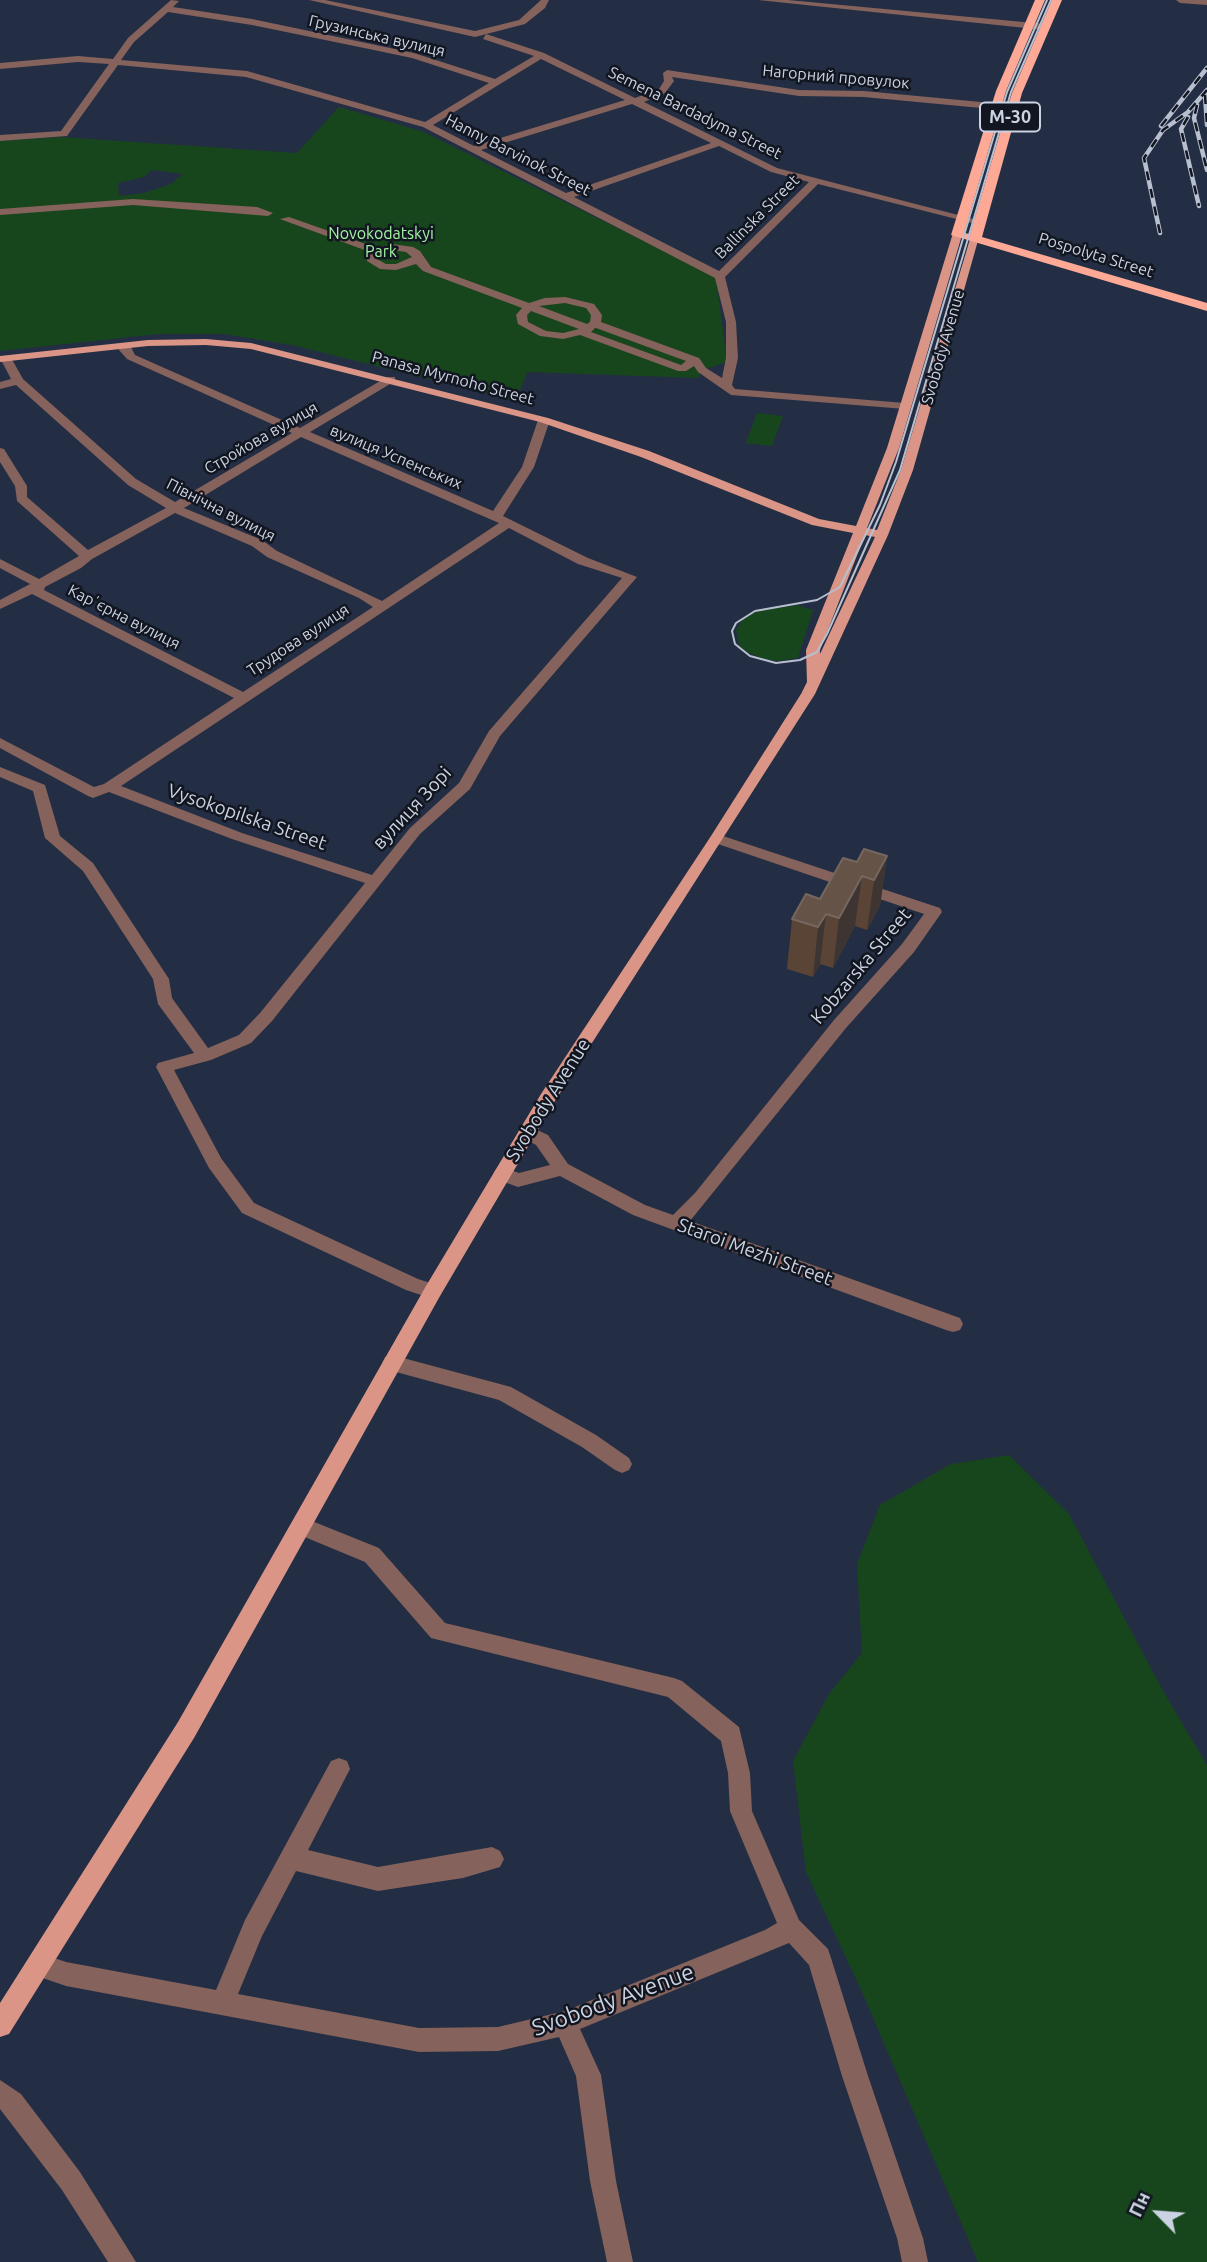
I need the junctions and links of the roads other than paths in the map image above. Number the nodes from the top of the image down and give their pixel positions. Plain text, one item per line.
1 (176, 0) edge
2 (313, 0) edge
3 (545, 0) edge
4 (762, 0) edge
5 (906, 0) edge
6 (1040, 0) edge
7 (1057, 0) edge
8 (1180, 0) edge
9 (782, 1) edge
10 (1207, 2) edge
11 (167, 9) junction
12 (897, 14) junction
13 (1029, 25) junction
14 (1045, 26) junction
15 (512, 27) junction
16 (486, 37) dead end
17 (525, 48) junction
18 (541, 55) junction
19 (113, 61) junction
20 (0, 66) edge
21 (495, 82) junction
22 (631, 101) junction
23 (996, 107) junction
24 (1013, 108) junction
25 (426, 125) junction
26 (0, 138) edge
27 (719, 143) junction
28 (473, 149) junction
29 (815, 181) junction
30 (565, 197) junction
31 (0, 212) edge
32 (268, 213) dead end
33 (285, 219) dead end
34 (962, 219) junction
35 (979, 222) junction
36 (957, 235) junction
37 (975, 239) junction
38 (377, 251) junction
39 (417, 258) junction
40 (402, 267) junction
41 (427, 269) junction
42 (720, 276) junction
43 (515, 301) junction
44 (545, 301) junction
45 (1207, 307) edge
46 (525, 311) junction
47 (588, 328) junction
48 (125, 345) junction
49 (667, 350) junction
50 (3, 358) edge
51 (654, 359) junction
52 (699, 365) junction
53 (391, 380) junction
54 (18, 381) junction
55 (726, 385) junction
56 (0, 386) edge
57 (905, 406) junction
58 (544, 420) junction
59 (301, 433) junction
60 (0, 452) edge
61 (174, 506) junction
62 (502, 520) junction
63 (860, 532) junction
64 (882, 535) junction
65 (87, 556) junction
66 (0, 563) edge
67 (39, 584) junction
68 (0, 605) edge
69 (381, 606) junction
70 (812, 686) junction
71 (242, 697) junction
72 (0, 742) edge
73 (0, 772) edge
74 (80, 786) junction
75 (108, 787) junction
76 (40, 788) junction
77 (717, 839) junction
78 (374, 881) junction
79 (205, 1056) junction
80 (527, 1132) junction
81 (562, 1169) junction
82 (502, 1174) junction
83 (676, 1224) junction
84 (433, 1291) junction
85 (953, 1324) dead end
86 (392, 1363) junction
87 (622, 1464) dead end
88 (302, 1525) junction
89 (339, 1769) dead end
90 (290, 1858) junction
91 (492, 1858) dead end
92 (790, 1928) junction
93 (40, 1965) junction
94 (222, 2004) junction
95 (565, 2023) junction
96 (0, 2025) edge
97 (0, 2092) edge
98 (123, 2262) edge
99 (620, 2262) edge
100 (915, 2262) edge

1 - 11 street
2 - 15 street
3 - 15 street
4 - 9 street
5 - 12 street
6 - 13 highway, Svobody Avenue / М-30
7 - 14 highway, Svobody Avenue / М-30
8 - 10 street
9 - 12 street
11 - 19 street
11 - 21 street, Грузинська вулиця
12 - 13 street
13 - 14 street
13 - 23 highway, Svobody Avenue / М-30
14 - 24 highway, Svobody Avenue / М-30
15 - 17 street
16 - 17 street, Semena Bardadyma Street
17 - 18 street, Semena Bardadyma Street
18 - 21 street
18 - 22 street, Semena Bardadyma Street
19 - 20 street, Hanny Barvinok Street
19 - 25 street, Hanny Barvinok Street
19 - 26 street
21 - 25 street
22 - 23 street, Нагорний провулок
22 - 27 street, Semena Bardadyma Street
22 - 28 street
23 - 24 street, Нагорний провулок
23 - 34 highway, Svobody Avenue / М-30
24 - 35 highway, Svobody Avenue / М-30
25 - 28 street, Hanny Barvinok Street
27 - 29 street, Semena Bardadyma Street
27 - 30 street
28 - 30 street, Hanny Barvinok Street
29 - 34 street, Semena Bardadyma Street
29 - 42 street, Ballinska Street
30 - 42 street, Hanny Barvinok Street
31 - 32 street
33 - 38 street
34 - 35 street, Semena Bardadyma Street
34 - 36 highway, Svobody Avenue / М-30
35 - 37 highway, Svobody Avenue / М-30
36 - 37 highway, Pospolyta Street
36 - 57 main road, Svobody Avenue
37 - 45 highway, Pospolyta Street
37 - 64 main road, Svobody Avenue
38 - 39 street
38 - 40 street
39 - 40 street
39 - 41 street
40 - 41 street
41 - 43 street
42 - 55 street
43 - 44 street
43 - 46 street
44 - 46 street
44 - 47 street
46 - 47 street
46 - 47 street
47 - 49 street
47 - 51 street
48 - 50 main road, Panasa Myrnoho Street
48 - 53 main road, Panasa Myrnoho Street
48 - 59 street, вулиця Успенських
49 - 51 street
49 - 52 street
50 - 54 street, Північна вулиця
51 - 52 street
52 - 55 street
53 - 58 main road, Panasa Myrnoho Street
53 - 59 street, Стройова вулиця
54 - 56 street
54 - 61 street, Північна вулиця
55 - 57 street
57 - 63 main road, Svobody Avenue
58 - 62 street, Трудова вулиця
58 - 63 main road, Panasa Myrnoho Street
59 - 61 street, Стройова вулиця
59 - 62 street, вулиця Успенських
60 - 65 street
61 - 65 street, Стройова вулиця
61 - 69 street, Північна вулиця
62 - 69 street, Трудова вулиця
62 - 78 street, вулиця Зорі
63 - 64 main road, Panasa Myrnoho Street
63 - 70 main road, Svobody Avenue
64 - 70 main road, Svobody Avenue
65 - 67 street, Стройова вулиця
66 - 67 street, Карʼєрна вулиця
67 - 68 street, Стройова вулиця
67 - 71 street, Карʼєрна вулиця
69 - 71 street, Трудова вулиця
70 - 77 main road, Svobody Avenue
71 - 75 street, Трудова вулиця
72 - 74 street
73 - 76 street
74 - 75 street, Vysokopilska Street
74 - 76 street
75 - 78 street, Vysokopilska Street
76 - 79 street
77 - 80 main road, Svobody Avenue
77 - 83 street, Kobzarska Street
78 - 79 street, вулиця Зорі
79 - 84 street, вулиця Зорі
80 - 81 street, Staroi Mezhi Street
80 - 82 main road, Svobody Avenue
81 - 82 street
81 - 83 street, Staroi Mezhi Street
82 - 84 main road, Svobody Avenue
83 - 85 street, Staroi Mezhi Street
84 - 86 main road, Svobody Avenue
86 - 87 street
86 - 88 main road, Svobody Avenue
88 - 92 street
88 - 93 main road, Svobody Avenue
89 - 90 street
90 - 91 street
90 - 94 street
92 - 95 street, Svobody Avenue
92 - 100 street
93 - 94 street, Svobody Avenue
93 - 96 main road, Svobody Avenue
94 - 95 street, Svobody Avenue
95 - 99 street
97 - 98 street

